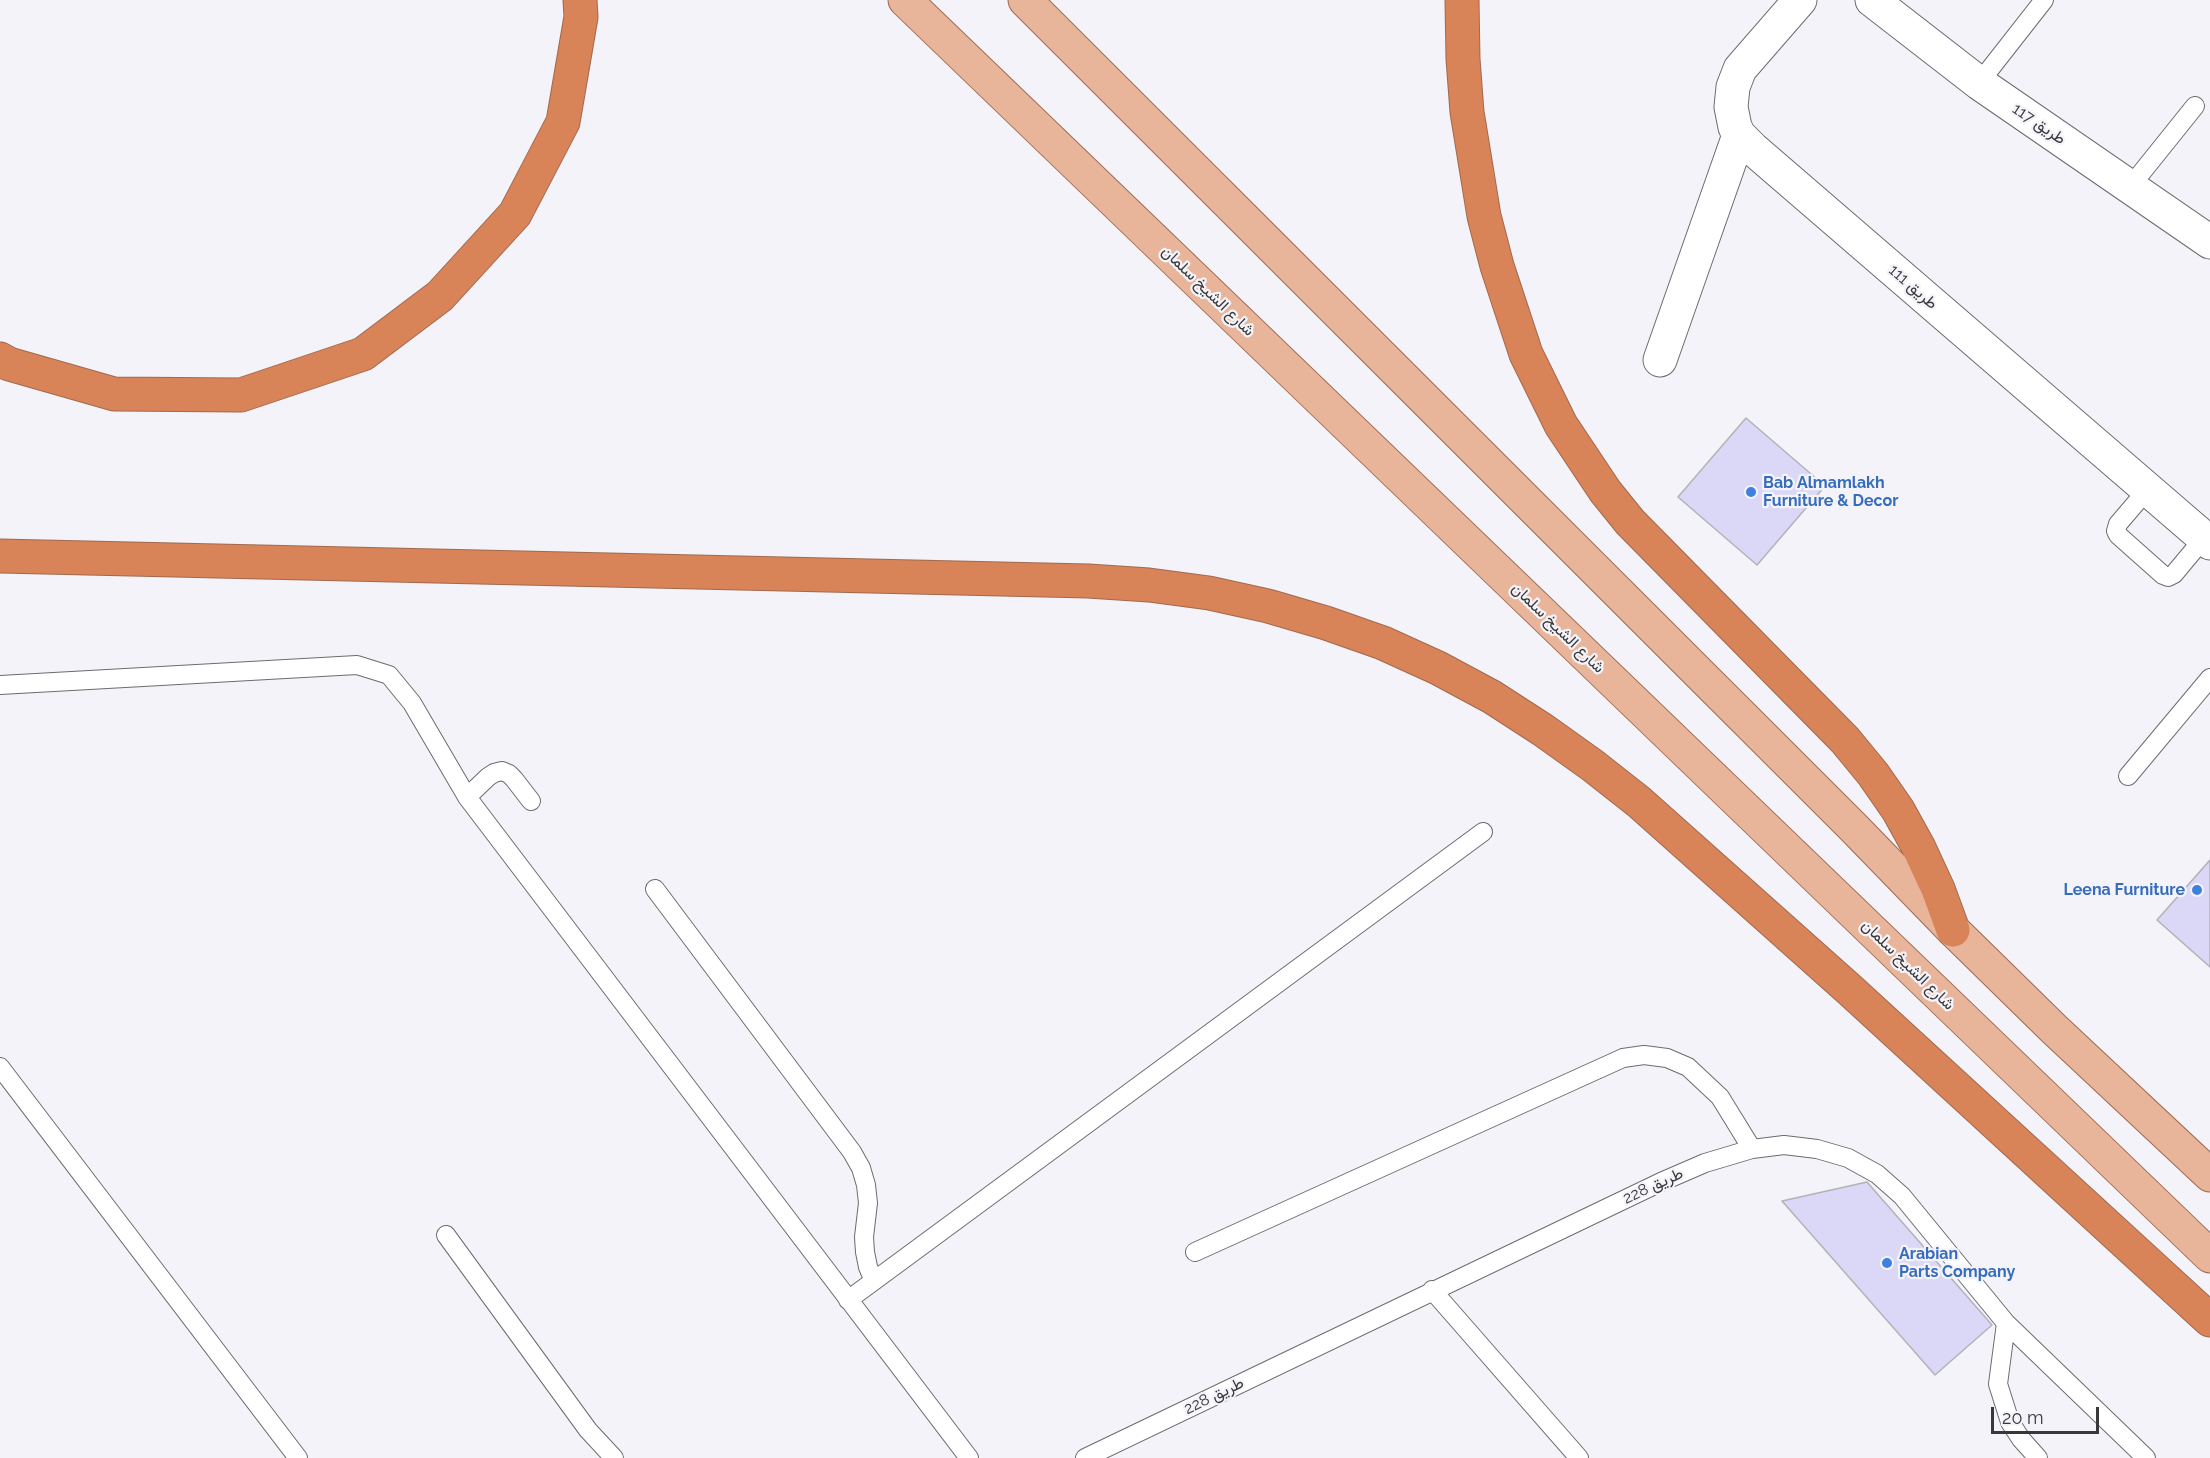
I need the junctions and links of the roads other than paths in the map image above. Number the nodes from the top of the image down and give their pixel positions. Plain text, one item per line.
1 (580, 0) edge
2 (905, 0) edge
3 (1025, 0) edge
4 (1462, 0) edge
5 (1800, 0) edge
6 (1872, 0) edge
7 (2044, 0) edge
8 (1979, 83) junction
9 (2194, 106) dead end
10 (1739, 135) junction
11 (2130, 187) junction
12 (2210, 242) edge
13 (0, 359) edge
14 (1660, 360) dead end
15 (2147, 490) junction
16 (2207, 540) edge
17 (0, 556) edge
18 (2210, 678) edge
19 (0, 685) edge
20 (2128, 776) dead end
21 (467, 798) junction
22 (531, 801) dead end
23 (1483, 832) dead end
24 (655, 889) dead end
25 (1953, 930) junction
26 (0, 1067) edge
27 (1752, 1149) junction
28 (2210, 1175) edge
29 (446, 1234) dead end
30 (1195, 1252) dead end
31 (2210, 1256) edge
32 (874, 1281) junction
33 (1432, 1290) junction
34 (848, 1300) junction
35 (2210, 1320) edge
36 (2006, 1323) junction
37 (298, 1458) edge
38 (614, 1458) edge
39 (969, 1458) edge
40 (1085, 1458) edge
41 (1579, 1458) edge
42 (2038, 1458) edge
43 (2146, 1458) edge

1 - 13 highway
2 - 31 main road, شارع الشيخ سلمان
3 - 25 main road
4 - 25 highway
5 - 10 street
6 - 8 street, طريق 117
7 - 8 lane
8 - 11 street, طريق 117
9 - 11 lane
10 - 14 street
10 - 15 street, طريق 111
11 - 12 street, طريق 117
15 - 16 street, طريق 111
15 - 16 lane
17 - 35 highway
18 - 20 lane
19 - 21 lane
21 - 22 lane
21 - 34 lane
23 - 32 lane
24 - 32 lane
25 - 28 main road
26 - 37 lane
27 - 30 lane
27 - 33 lane, طريق 228
27 - 36 lane, طريق 228
29 - 38 lane
32 - 34 lane
33 - 40 lane, طريق 228
33 - 41 lane
34 - 39 lane
36 - 42 lane
36 - 43 lane, طريق 228

